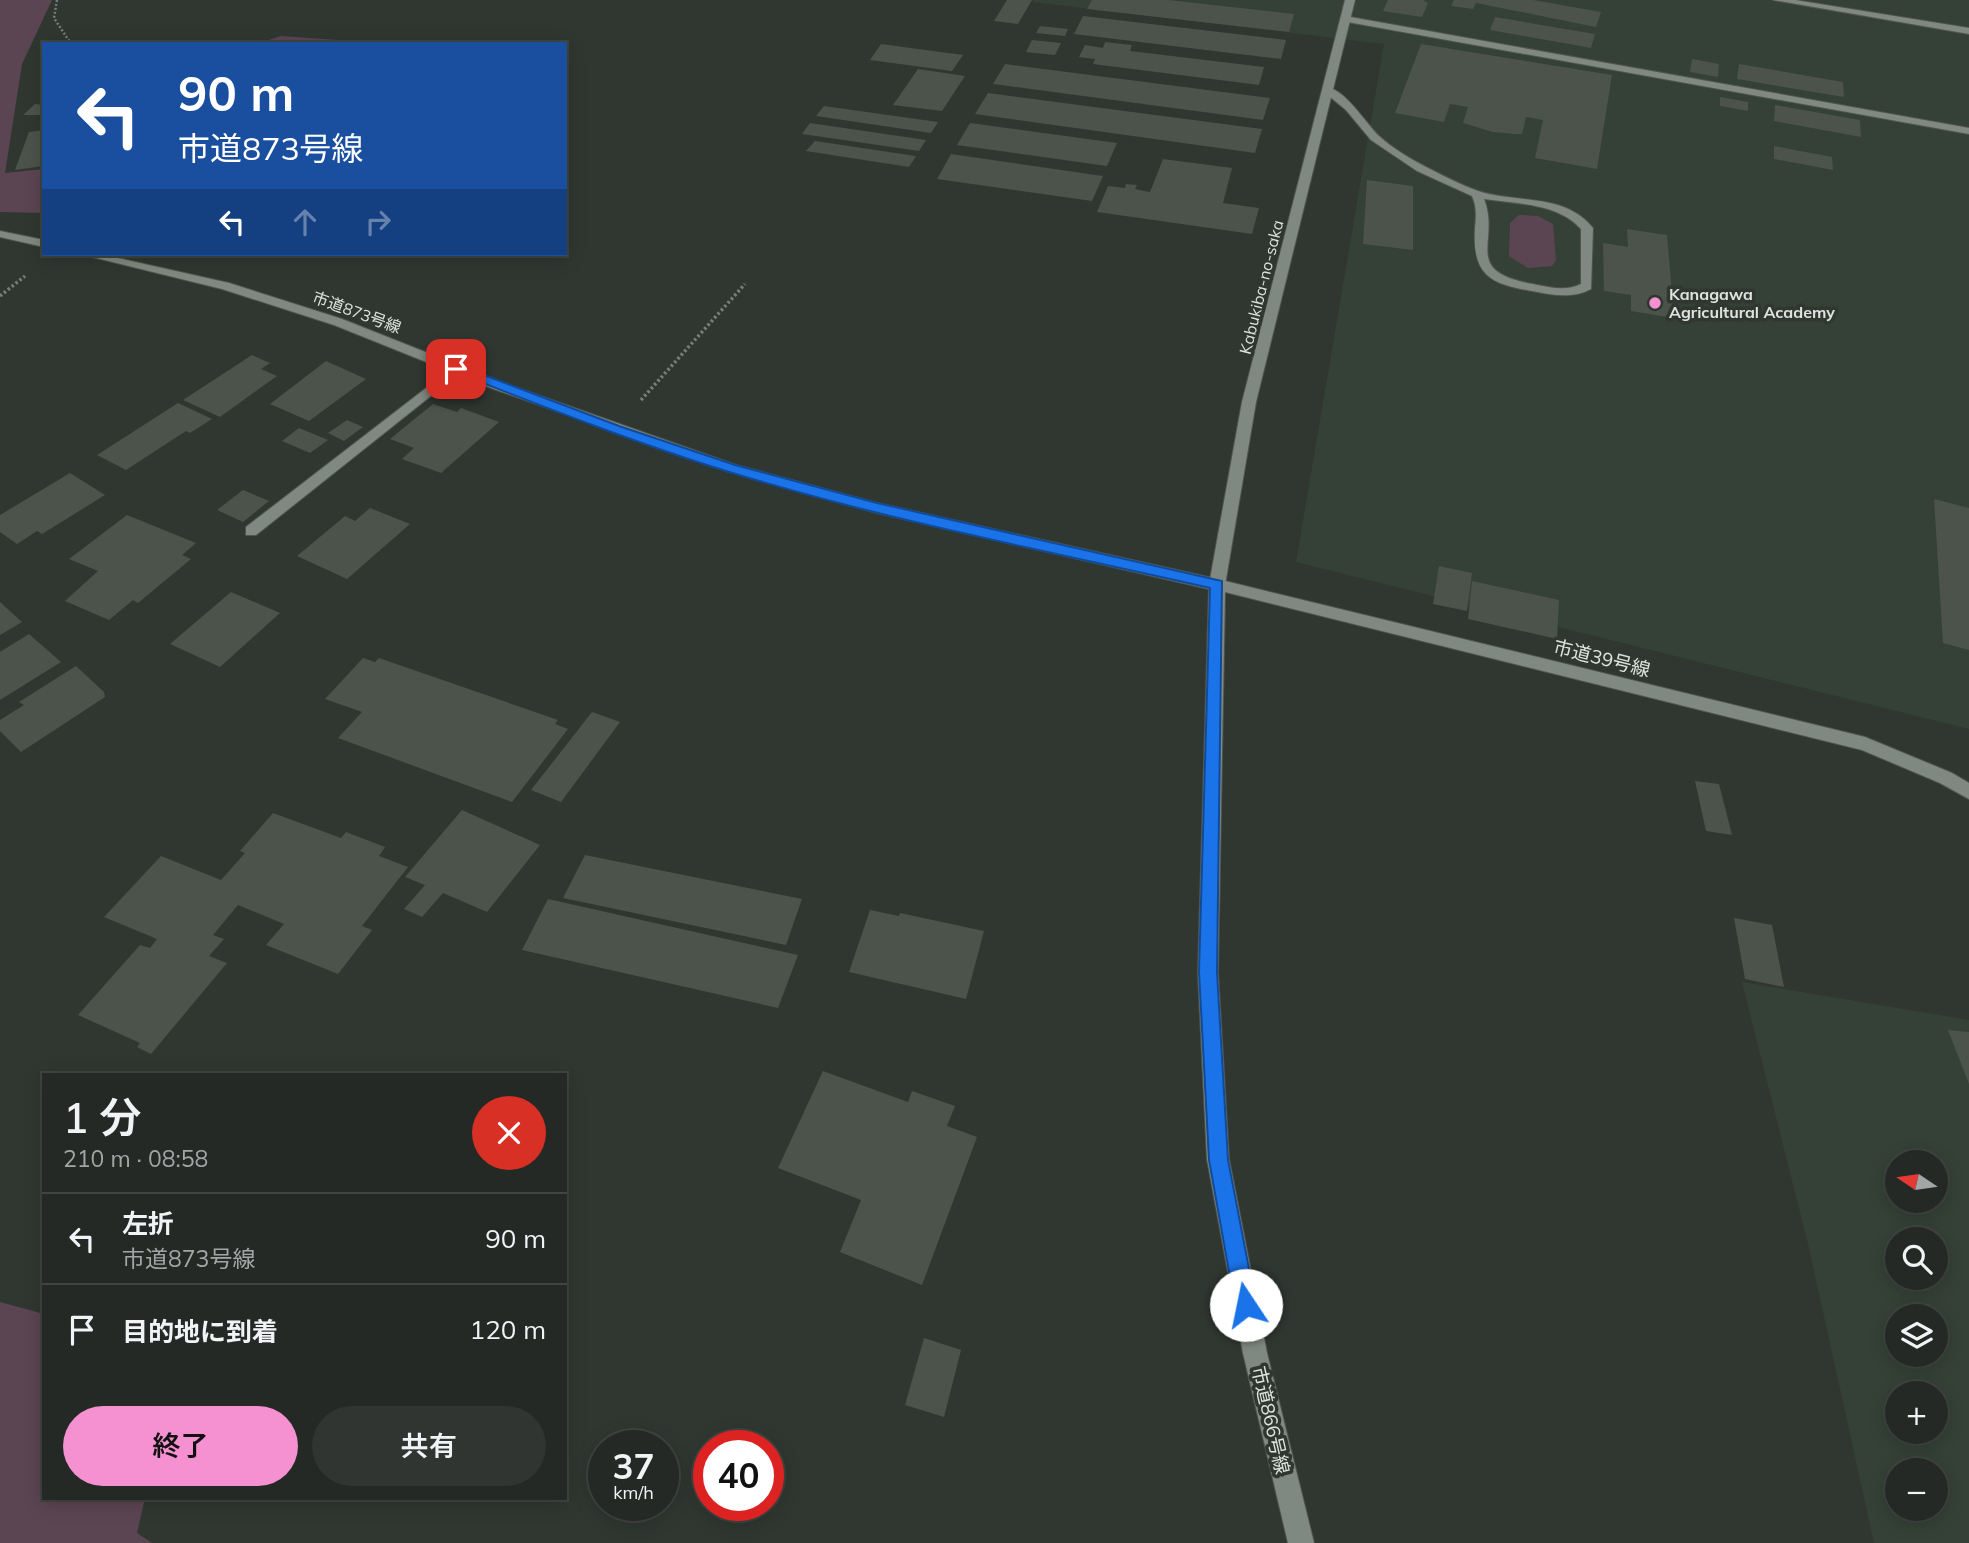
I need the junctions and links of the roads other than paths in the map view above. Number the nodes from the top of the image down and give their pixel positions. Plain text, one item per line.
1 (1350, 0) edge
2 (1777, 0) edge
3 (1345, 19) junction
4 (1969, 31) edge
5 (1327, 89) junction
6 (1969, 131) edge
7 (1476, 194) junction
8 (0, 234) edge
9 (42, 244) edge
10 (95, 256) edge
11 (456, 369) junction
12 (251, 531) dead end
13 (1217, 585) junction
14 (1969, 792) edge
15 (1301, 1543) edge

1 - 3 street, Kabukiba-no-saka
2 - 4 street
3 - 5 street, Kabukiba-no-saka
3 - 6 street
5 - 7 street
5 - 13 street, Kabukiba-no-saka
7 - 7 street
8 - 9 street
10 - 11 street, 市道873号線
11 - 12 street
11 - 13 street, 市道873号線
13 - 14 street, 市道39号線
13 - 15 street, 市道866号線

